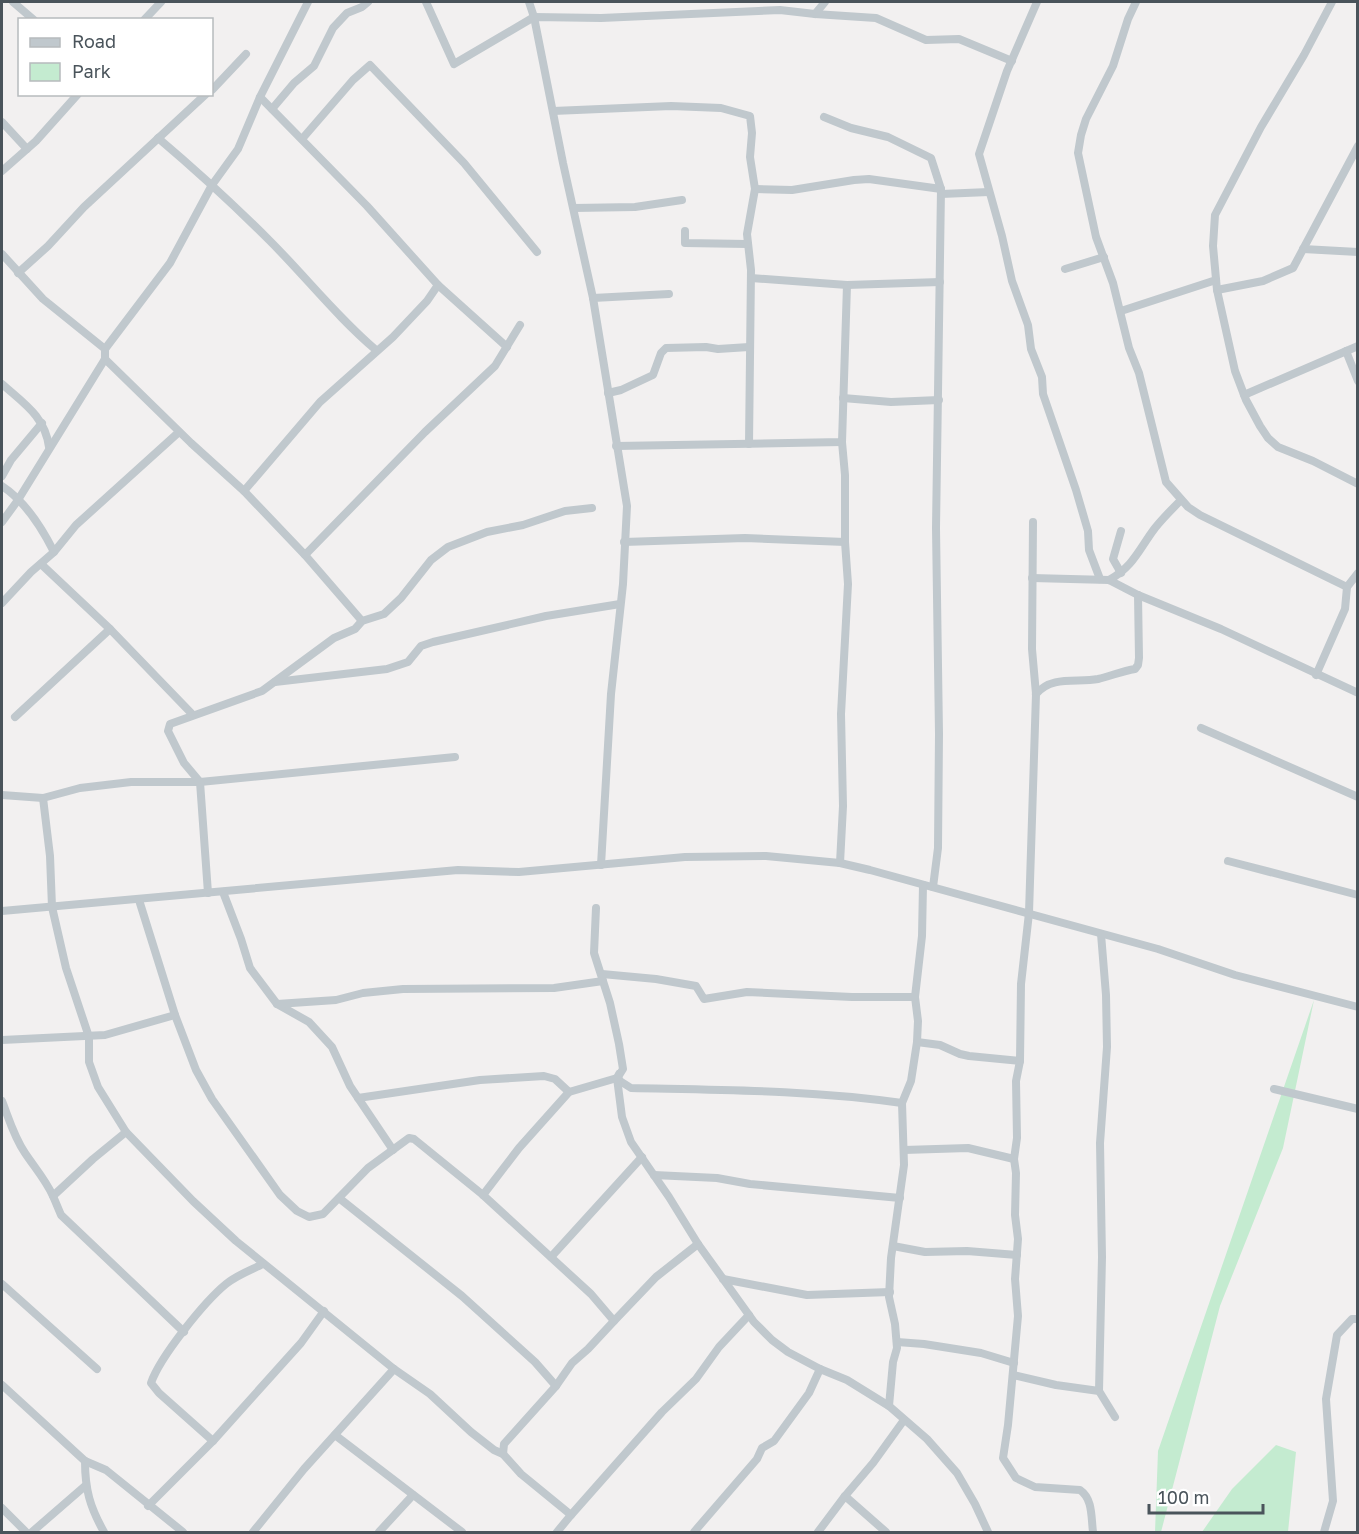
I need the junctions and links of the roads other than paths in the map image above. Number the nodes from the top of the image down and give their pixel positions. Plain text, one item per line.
1 (14, 2) edge
2 (161, 2) edge
3 (308, 2) edge
4 (368, 2) edge
5 (426, 2) edge
6 (529, 2) edge
7 (760, 2) edge
8 (825, 2) edge
9 (1037, 2) edge
10 (1136, 2) edge
11 (1332, 2) edge
12 (760, 11) junction
13 (815, 14) junction
14 (534, 17) junction
15 (32, 18) edge
16 (146, 18) edge
17 (246, 54) dead end
18 (1012, 61) junction
19 (213, 89) edge
20 (76, 96) edge
21 (204, 96) edge
22 (260, 97) junction
23 (272, 109) junction
24 (553, 111) junction
25 (824, 117) dead end
26 (2, 122) edge
27 (158, 138) junction
28 (302, 139) junction
29 (1358, 146) edge
30 (27, 149) junction
31 (2, 171) edge
32 (212, 185) junction
33 (754, 189) junction
34 (941, 192) junction
35 (989, 192) junction
36 (682, 200) dead end
37 (574, 208) junction
38 (685, 231) dead end
39 (747, 244) junction
40 (1303, 249) junction
41 (537, 252) dead end
42 (1358, 252) edge
43 (2, 254) edge
44 (1104, 257) junction
45 (1065, 270) dead end
46 (18, 273) junction
47 (751, 278) junction
48 (1216, 280) junction
49 (940, 282) junction
50 (438, 285) junction
51 (847, 285) junction
52 (1217, 290) junction
53 (669, 294) dead end
54 (593, 298) junction
55 (1121, 311) junction
56 (520, 325) dead end
57 (1358, 346) edge
58 (507, 347) junction
59 (749, 347) junction
60 (376, 350) junction
61 (1346, 351) junction
62 (105, 354) junction
63 (1358, 381) edge
64 (2, 384) edge
65 (608, 393) junction
66 (1244, 395) junction
67 (843, 398) junction
68 (939, 400) junction
69 (42, 423) junction
70 (179, 432) junction
71 (842, 442) junction
72 (749, 444) junction
73 (616, 446) junction
74 (49, 447) junction
75 (2, 476) edge
76 (1358, 484) edge
77 (2, 486) edge
78 (244, 491) junction
79 (18, 500) junction
80 (1181, 500) junction
81 (592, 508) dead end
82 (2, 522) edge
83 (1034, 522) dead end
84 (1121, 531) dead end
85 (624, 542) junction
86 (845, 542) junction
87 (54, 552) junction
88 (305, 555) junction
89 (40, 564) junction
90 (1120, 573) junction
91 (1358, 573) edge
92 (1032, 578) junction
93 (1104, 580) junction
94 (1347, 587) junction
95 (1138, 595) junction
96 (2, 603) edge
97 (620, 604) junction
98 (362, 621) junction
99 (110, 629) junction
100 (1316, 675) junction
101 (274, 682) junction
102 (1036, 693) junction
103 (1358, 693) edge
104 (193, 715) junction
105 (15, 717) dead end
106 (1201, 728) dead end
107 (455, 756) dead end
108 (200, 782) junction
109 (2, 795) edge
110 (1358, 797) edge
111 (43, 798) junction
112 (1228, 861) dead end
113 (840, 863) junction
114 (601, 866) junction
115 (923, 885) junction
116 (933, 887) junction
117 (223, 892) junction
118 (208, 893) junction
119 (1358, 895) edge
120 (139, 900) junction
121 (52, 907) junction
122 (596, 908) dead end
123 (2, 911) edge
124 (1029, 913) junction
125 (1101, 934) junction
126 (602, 978) junction
127 (915, 997) junction
128 (278, 1004) junction
129 (1358, 1007) edge
130 (175, 1015) junction
131 (89, 1037) junction
132 (2, 1040) edge
133 (916, 1042) junction
134 (1020, 1061) junction
135 (623, 1069) junction
136 (617, 1078) junction
137 (1274, 1089) dead end
138 (569, 1092) junction
139 (358, 1098) junction
140 (2, 1101) edge
141 (902, 1103) junction
142 (1358, 1109) edge
143 (12, 1124) junction
144 (2, 1131) edge
145 (126, 1132) junction
146 (393, 1150) junction
147 (904, 1150) junction
148 (642, 1158) junction
149 (1014, 1159) junction
150 (654, 1175) junction
151 (483, 1195) junction
152 (53, 1196) junction
153 (339, 1198) junction
154 (900, 1198) junction
155 (698, 1244) junction
156 (893, 1246) junction
157 (1017, 1255) junction
158 (552, 1257) junction
159 (263, 1264) junction
160 (723, 1279) junction
161 (2, 1284) edge
162 (890, 1292) junction
163 (324, 1311) junction
164 (749, 1315) junction
165 (1358, 1319) edge
166 (614, 1321) junction
167 (184, 1332) junction
168 (897, 1342) junction
169 (1014, 1363) junction
170 (97, 1369) dead end
171 (394, 1369) junction
172 (820, 1369) junction
173 (1013, 1375) junction
174 (2, 1384) edge
175 (556, 1386) junction
176 (1099, 1391) junction
177 (889, 1406) junction
178 (1115, 1417) dead end
179 (904, 1420) junction
180 (335, 1435) junction
181 (213, 1441) junction
182 (503, 1454) junction
183 (85, 1461) junction
184 (85, 1486) junction
185 (413, 1495) junction
186 (845, 1496) junction
187 (148, 1506) junction
188 (2, 1508) edge
189 (571, 1515) junction
190 (26, 1533) edge
191 (32, 1533) edge
192 (104, 1533) edge
193 (183, 1533) edge
194 (253, 1533) edge
195 (378, 1533) edge
196 (462, 1533) edge
197 (557, 1533) edge
198 (694, 1533) edge
199 (818, 1533) edge
200 (886, 1533) edge
201 (988, 1533) edge
202 (1093, 1533) edge
203 (1324, 1533) edge

1 - 15 street
2 - 16 street
3 - 22 street
4 - 23 street
5 - 14 street
6 - 14 street
7 - 12 street
8 - 13 street
9 - 18 street
10 - 44 street
11 - 48 street
12 - 13 street
12 - 14 street
13 - 18 street
14 - 24 street
17 - 19 street
18 - 35 street
20 - 30 street
21 - 27 street
22 - 23 street
22 - 32 street
23 - 28 street
24 - 33 street
24 - 37 street
25 - 34 street
26 - 30 street
27 - 32 street
27 - 46 street
28 - 41 street
28 - 50 street
29 - 40 street
30 - 31 street
32 - 60 street
32 - 62 street
33 - 34 street
33 - 39 street
34 - 35 street
34 - 49 street
35 - 93 street
36 - 37 street
37 - 54 street
38 - 39 street
39 - 47 street
40 - 42 street
40 - 52 street
43 - 46 street
44 - 45 street
44 - 55 street
46 - 62 street
47 - 51 street
47 - 59 street
48 - 52 street
48 - 55 street
49 - 51 street
49 - 68 street
50 - 58 street
50 - 60 street
51 - 67 street
52 - 66 street
53 - 54 street
54 - 65 street
55 - 80 street
56 - 58 street
57 - 61 street
58 - 88 street
59 - 65 street
59 - 72 street
60 - 78 street
61 - 63 street
61 - 66 street
62 - 70 street
62 - 74 street
64 - 69 street
65 - 73 street
66 - 76 street
67 - 68 street
67 - 71 street
68 - 116 street
69 - 74 street
69 - 75 street
70 - 78 street
70 - 87 street
71 - 72 street
71 - 86 street
72 - 73 street
73 - 85 street
74 - 79 street
77 - 79 street
78 - 88 street
79 - 82 street
79 - 87 street
80 - 90 street
80 - 94 street
81 - 98 street
83 - 92 street
84 - 90 street
85 - 86 street
85 - 97 street
86 - 113 street
87 - 89 street
88 - 98 street
89 - 96 street
89 - 99 street
90 - 93 street
91 - 94 street
92 - 93 street
92 - 102 street
93 - 95 street
94 - 100 street
95 - 100 street
95 - 102 street
97 - 101 street
97 - 114 street
98 - 101 street
99 - 104 street
99 - 105 street
100 - 103 street
101 - 104 street
102 - 124 street
104 - 108 street
106 - 110 street
107 - 108 street
108 - 111 street
108 - 118 street
109 - 111 street
111 - 121 street
112 - 119 street
113 - 114 street
113 - 115 street
114 - 117 street
115 - 116 street
115 - 127 street
116 - 124 street
117 - 118 street
117 - 128 street
118 - 120 street
120 - 121 street
120 - 130 street
121 - 123 street
121 - 131 street
122 - 126 street
124 - 125 street
124 - 134 street
125 - 129 street
125 - 176 street
126 - 127 street
126 - 128 street
126 - 135 street
127 - 133 street
128 - 139 street
130 - 131 street
130 - 153 street
131 - 132 street
131 - 145 street
133 - 134 street
133 - 141 street
134 - 149 street
135 - 136 street
135 - 141 street
136 - 138 street
136 - 148 street
137 - 142 street
138 - 139 street
138 - 151 street
139 - 146 street
140 - 143 street
141 - 147 street
143 - 144 street
143 - 152 street
145 - 152 street
145 - 159 street
146 - 151 street
146 - 153 street
147 - 149 street
147 - 154 street
148 - 150 street
148 - 158 street
149 - 157 street
150 - 154 street
150 - 155 street
151 - 158 street
152 - 167 street
153 - 175 street
154 - 156 street
155 - 160 street
155 - 166 street
156 - 157 street
156 - 162 street
157 - 169 street
158 - 166 street
159 - 163 street
159 - 167 street
160 - 162 street
160 - 164 street
161 - 170 street
162 - 168 street
163 - 171 street
163 - 181 street
164 - 172 street
164 - 189 street
165 - 203 street
166 - 175 street
167 - 181 street
168 - 169 street
168 - 177 street
169 - 173 street
171 - 180 street
171 - 182 street
172 - 177 street
172 - 198 street
173 - 176 street
173 - 202 street
174 - 183 street
175 - 182 street
176 - 178 street
177 - 179 street
179 - 186 street
179 - 201 street
180 - 185 street
180 - 194 street
181 - 187 street
182 - 189 street
183 - 184 street
183 - 187 street
184 - 191 street
184 - 192 street
185 - 195 street
185 - 196 street
186 - 199 street
186 - 200 street
187 - 193 street
188 - 190 street
189 - 197 street

